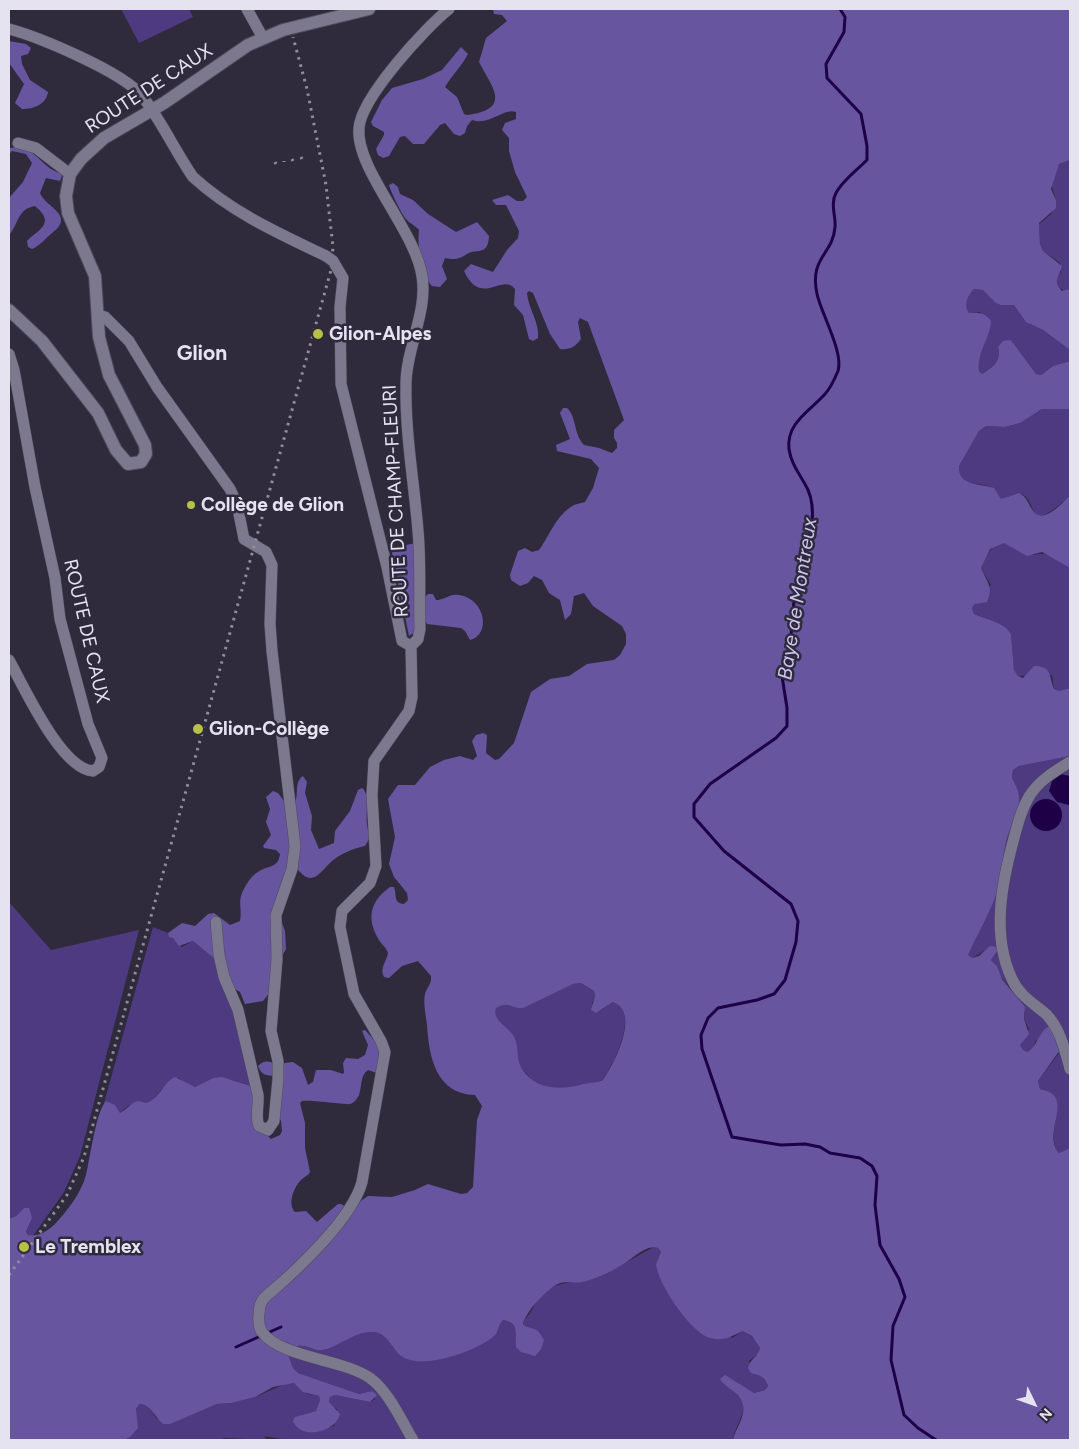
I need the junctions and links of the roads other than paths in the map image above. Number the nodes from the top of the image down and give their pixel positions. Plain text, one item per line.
1 (247, 9) edge
2 (369, 9) edge
3 (449, 9) edge
4 (9, 29) edge
5 (263, 38) junction
6 (152, 110) junction
7 (18, 143) dead end
8 (70, 174) junction
9 (11, 315) edge
10 (98, 316) junction
11 (9, 354) edge
12 (411, 646) junction
13 (9, 660) edge
14 (1070, 762) edge
15 (216, 922) dead end
16 (1070, 1069) edge
17 (413, 1440) edge

1 - 5 street
2 - 5 street, ROUTE DE CAUX
3 - 12 street, ROUTE DE CHAMP-FLEURI
4 - 6 street
5 - 6 street, ROUTE DE CAUX
6 - 8 street, ROUTE DE CAUX
6 - 12 street, bridge
7 - 8 street
8 - 10 street, ROUTE DE CAUX
9 - 10 street, ROUTE DE CAUX
10 - 15 street
11 - 13 street, ROUTE DE CAUX
12 - 17 street
14 - 16 street

